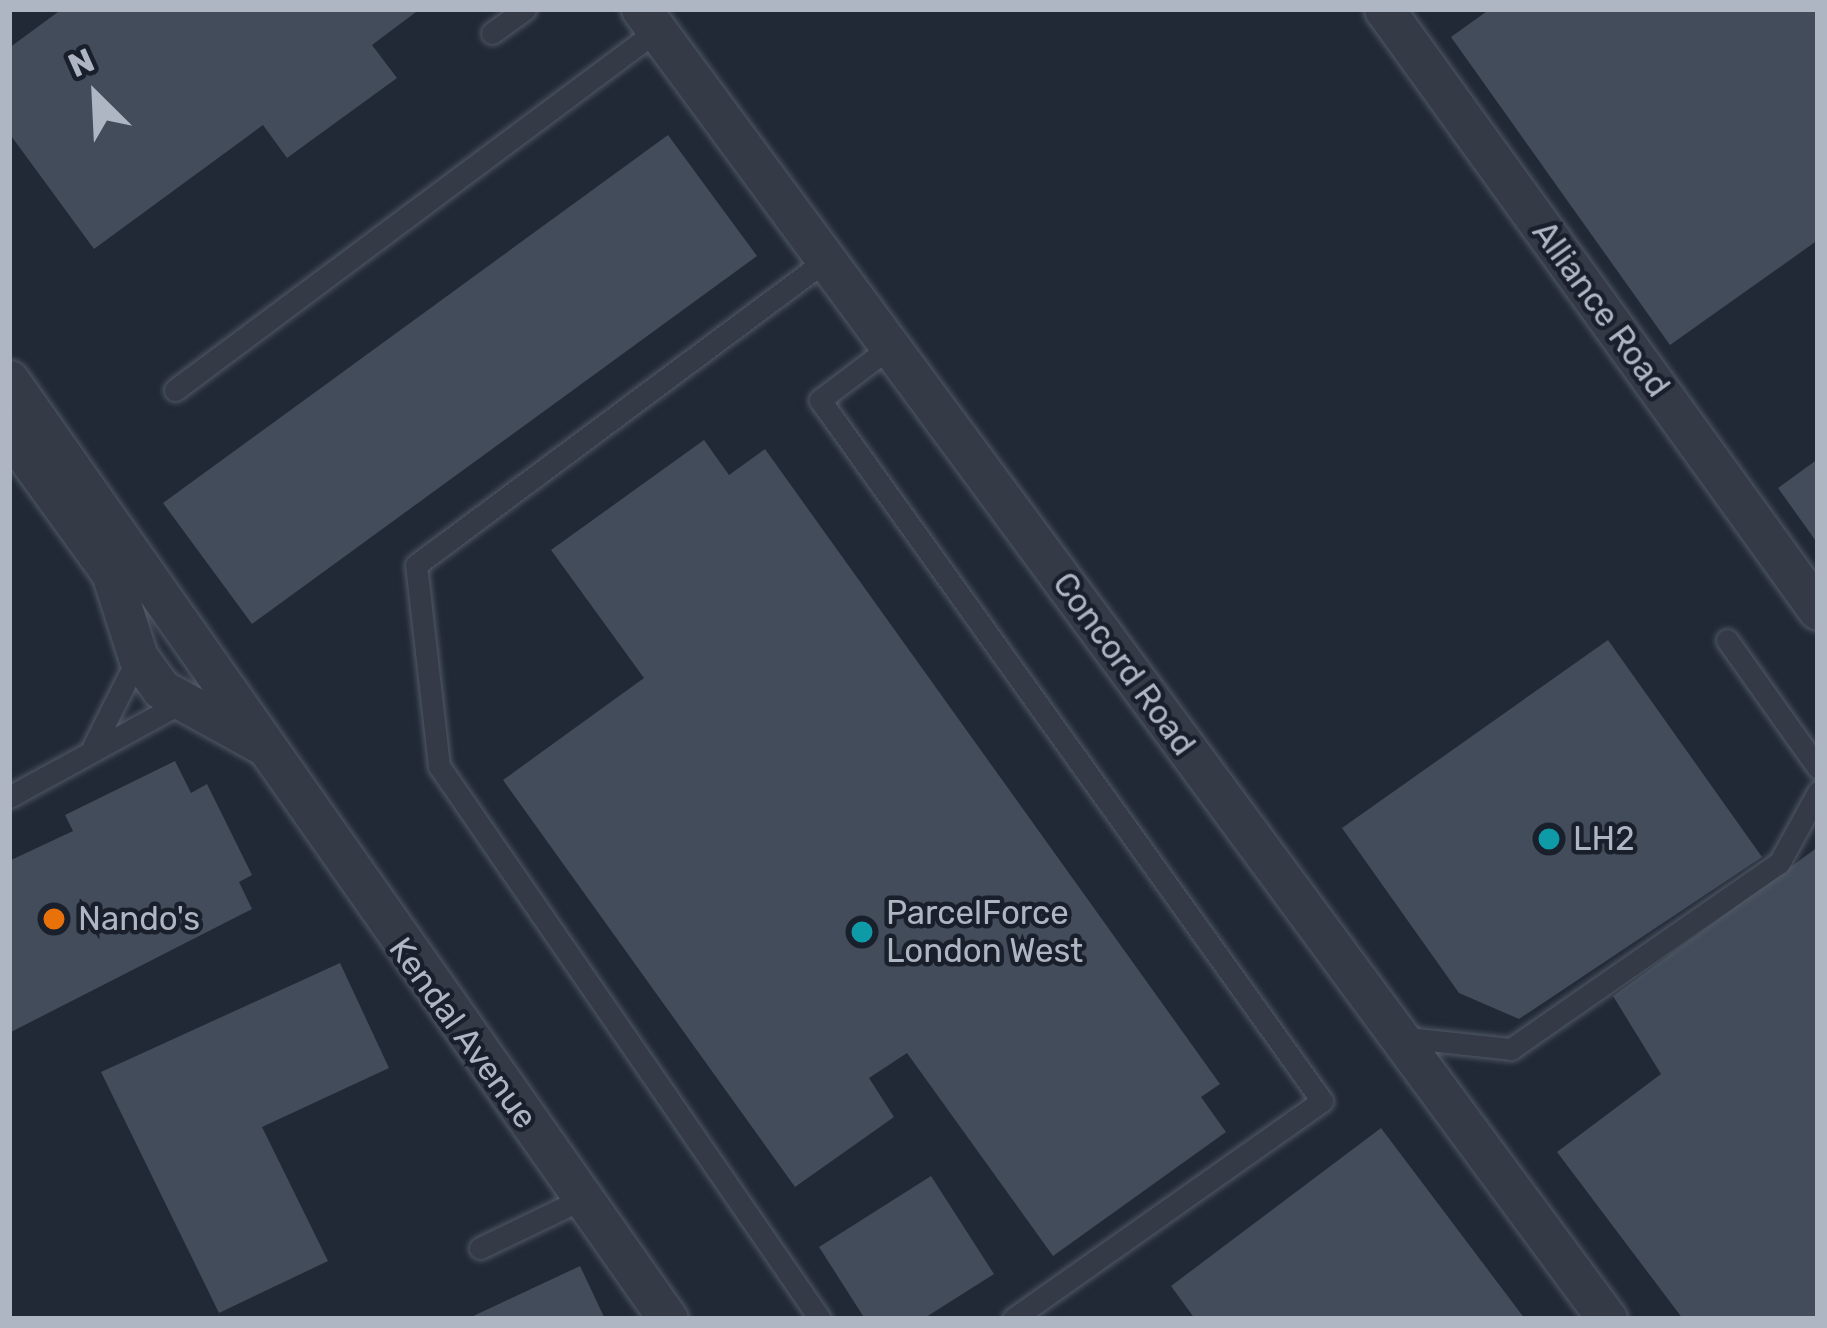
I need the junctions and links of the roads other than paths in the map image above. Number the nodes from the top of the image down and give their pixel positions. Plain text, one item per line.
1 (525, 9) edge
2 (1389, 11) edge
3 (649, 20) edge
4 (492, 34) dead end
5 (826, 260) junction
6 (890, 346) junction
7 (9, 380) edge
8 (176, 390) dead end
9 (9, 432) edge
10 (1818, 610) edge
11 (1726, 640) dead end
12 (138, 657) junction
13 (209, 665) junction
14 (181, 703) junction
15 (261, 745) junction
16 (92, 747) junction
17 (1818, 768) edge
18 (1818, 792) edge
19 (9, 797) edge
20 (1399, 1037) junction
21 (582, 1199) junction
22 (480, 1249) dead end
23 (668, 1319) edge
24 (820, 1319) edge
25 (1013, 1319) edge
26 (1607, 1319) edge

1 - 4 lane
2 - 10 street, Alliance Road
3 - 5 street, Concord Road
3 - 8 lane
5 - 6 street, Concord Road
5 - 24 lane
6 - 20 street, Concord Road
6 - 25 lane
7 - 13 street, Kendal Avenue
9 - 12 street, Kendal Avenue
11 - 17 lane
12 - 14 street, Kendal Avenue
12 - 16 lane
13 - 14 street
13 - 15 street, Kendal Avenue
14 - 15 street, Kendal Avenue
14 - 16 lane
15 - 21 street, Kendal Avenue
16 - 19 lane
18 - 20 lane
20 - 26 street, Concord Road
21 - 22 lane
21 - 23 street, Kendal Avenue

